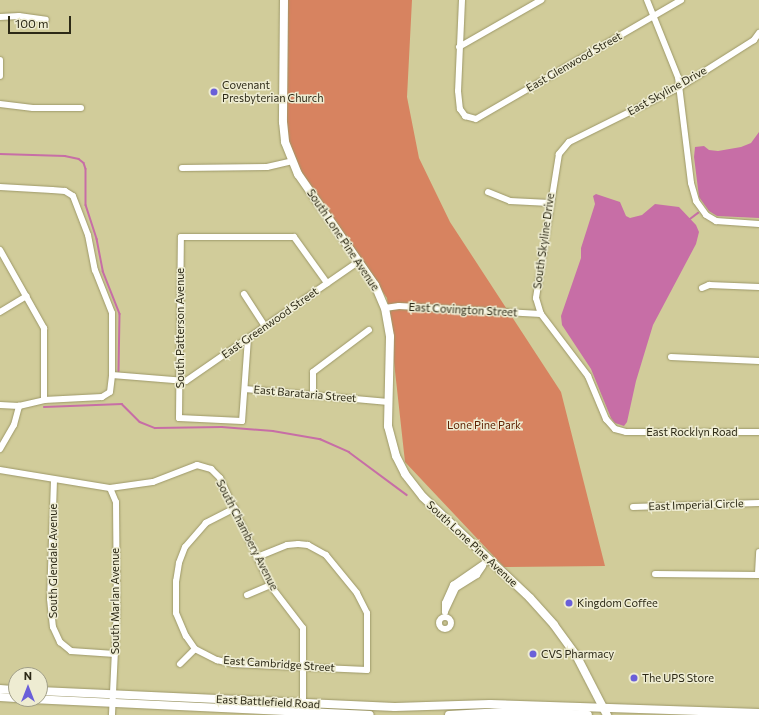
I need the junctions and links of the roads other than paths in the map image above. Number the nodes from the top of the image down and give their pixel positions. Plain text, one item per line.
1 (284, 0) edge
2 (462, 0) edge
3 (541, 0) edge
4 (647, 0) edge
5 (681, 0) edge
6 (653, 16) junction
7 (0, 17) edge
8 (46, 20) dead end
9 (759, 34) edge
10 (459, 47) junction
11 (0, 60) edge
12 (0, 76) edge
13 (680, 86) junction
14 (0, 104) edge
15 (82, 108) dead end
16 (569, 142) joint
17 (292, 161) junction
18 (182, 168) dead end
19 (0, 187) edge
20 (488, 192) dead end
21 (550, 203) junction
22 (759, 224) edge
23 (0, 250) edge
24 (358, 262) junction
25 (327, 283) junction
26 (759, 287) edge
27 (702, 288) dead end
28 (244, 294) dead end
29 (27, 296) junction
30 (385, 308) junction
31 (0, 312) edge
32 (541, 314) junction
33 (265, 326) junction
34 (369, 330) dead end
35 (248, 338) junction
36 (671, 357) dead end
37 (759, 361) edge
38 (112, 375) junction
39 (180, 381) junction
40 (245, 389) junction
41 (313, 395) junction
42 (44, 400) junction
43 (388, 402) junction
44 (0, 405) edge
45 (19, 406) junction
46 (179, 418) joint
47 (626, 432) joint
48 (759, 432) edge
49 (0, 449) edge
50 (0, 470) edge
51 (54, 480) junction
52 (110, 488) junction
53 (759, 503) edge
54 (634, 507) dead end
55 (235, 508) junction
56 (759, 552) edge
57 (258, 557) junction
58 (489, 560) junction
59 (655, 574) dead end
60 (759, 574) edge
61 (270, 585) junction
62 (247, 595) dead end
63 (445, 614) dead end
64 (195, 649) junction
65 (116, 654) junction
66 (180, 664) dead end
67 (303, 667) junction
68 (590, 682) junction
69 (48, 693) edge
70 (48, 699) edge
71 (112, 699) junction
72 (581, 708) junction
73 (303, 710) edge
74 (606, 712) edge
75 (759, 713) edge
76 (748, 714) edge
77 (112, 715) edge
78 (370, 715) edge
79 (450, 715) edge
80 (588, 715) edge

1 - 17 main road, South Lone Pine Avenue
2 - 10 street
3 - 10 street
4 - 6 street
5 - 6 street, East Glenwood Street
6 - 10 street, East Glenwood Street
6 - 13 street
7 - 8 street
9 - 13 street, East Skyline Drive
11 - 12 street
13 - 16 street, East Skyline Drive
13 - 22 street
14 - 15 street
16 - 21 street, South Skyline Drive
17 - 18 street
17 - 24 main road, South Lone Pine Avenue
19 - 38 street
20 - 21 street
21 - 32 street, South Skyline Drive
23 - 29 street
24 - 25 street, East Greenwood Street
24 - 30 main road, South Lone Pine Avenue
25 - 33 street, East Greenwood Street
25 - 39 street, South Patterson Avenue
26 - 27 street
28 - 33 street
29 - 31 street
29 - 42 street
30 - 32 street, East Covington Street
30 - 43 main road, South Lone Pine Avenue
32 - 47 street, South Skyline Drive
33 - 35 street, East Greenwood Street
34 - 41 street
35 - 39 street, East Greenwood Street
35 - 40 street
36 - 37 street
38 - 39 street
38 - 42 street
39 - 46 street, South Patterson Avenue
40 - 41 street, East Barataria Street
40 - 46 street, East Barataria Street
41 - 43 street, East Barataria Street
42 - 45 street
43 - 58 main road, South Lone Pine Avenue
44 - 45 street
45 - 49 street
47 - 48 street, East Rocklyn Road
50 - 51 street
51 - 52 street
51 - 65 street, South Glendale Avenue
52 - 55 street, South Chambery Avenue
52 - 65 street, South Marlan Avenue
53 - 54 street, East Imperial Circle
55 - 57 street, South Chambery Avenue
55 - 64 street
56 - 60 street
57 - 61 street, South Chambery Avenue
57 - 67 street, East Cambridge Street
58 - 63 street
58 - 68 main road, South Lone Pine Avenue
59 - 60 street
61 - 62 street
61 - 67 street, South Chambery Avenue
64 - 66 street
64 - 67 street, East Cambridge Street
65 - 71 street, South Marlan Avenue
67 - 73 street, South Chambery Avenue
68 - 72 main road
68 - 74 main road, South Lone Pine Avenue
69 - 71 main road, East Battlefield Road
70 - 71 main road, East Battlefield Road
71 - 73 main road, East Battlefield Road
71 - 77 street, South Marlan Avenue
72 - 73 main road, East Battlefield Road
72 - 74 main road, East Battlefield Road
73 - 78 main road, East Battlefield Road
74 - 76 main road, East Battlefield Road
75 - 76 main road, East Battlefield Road
79 - 80 main road

